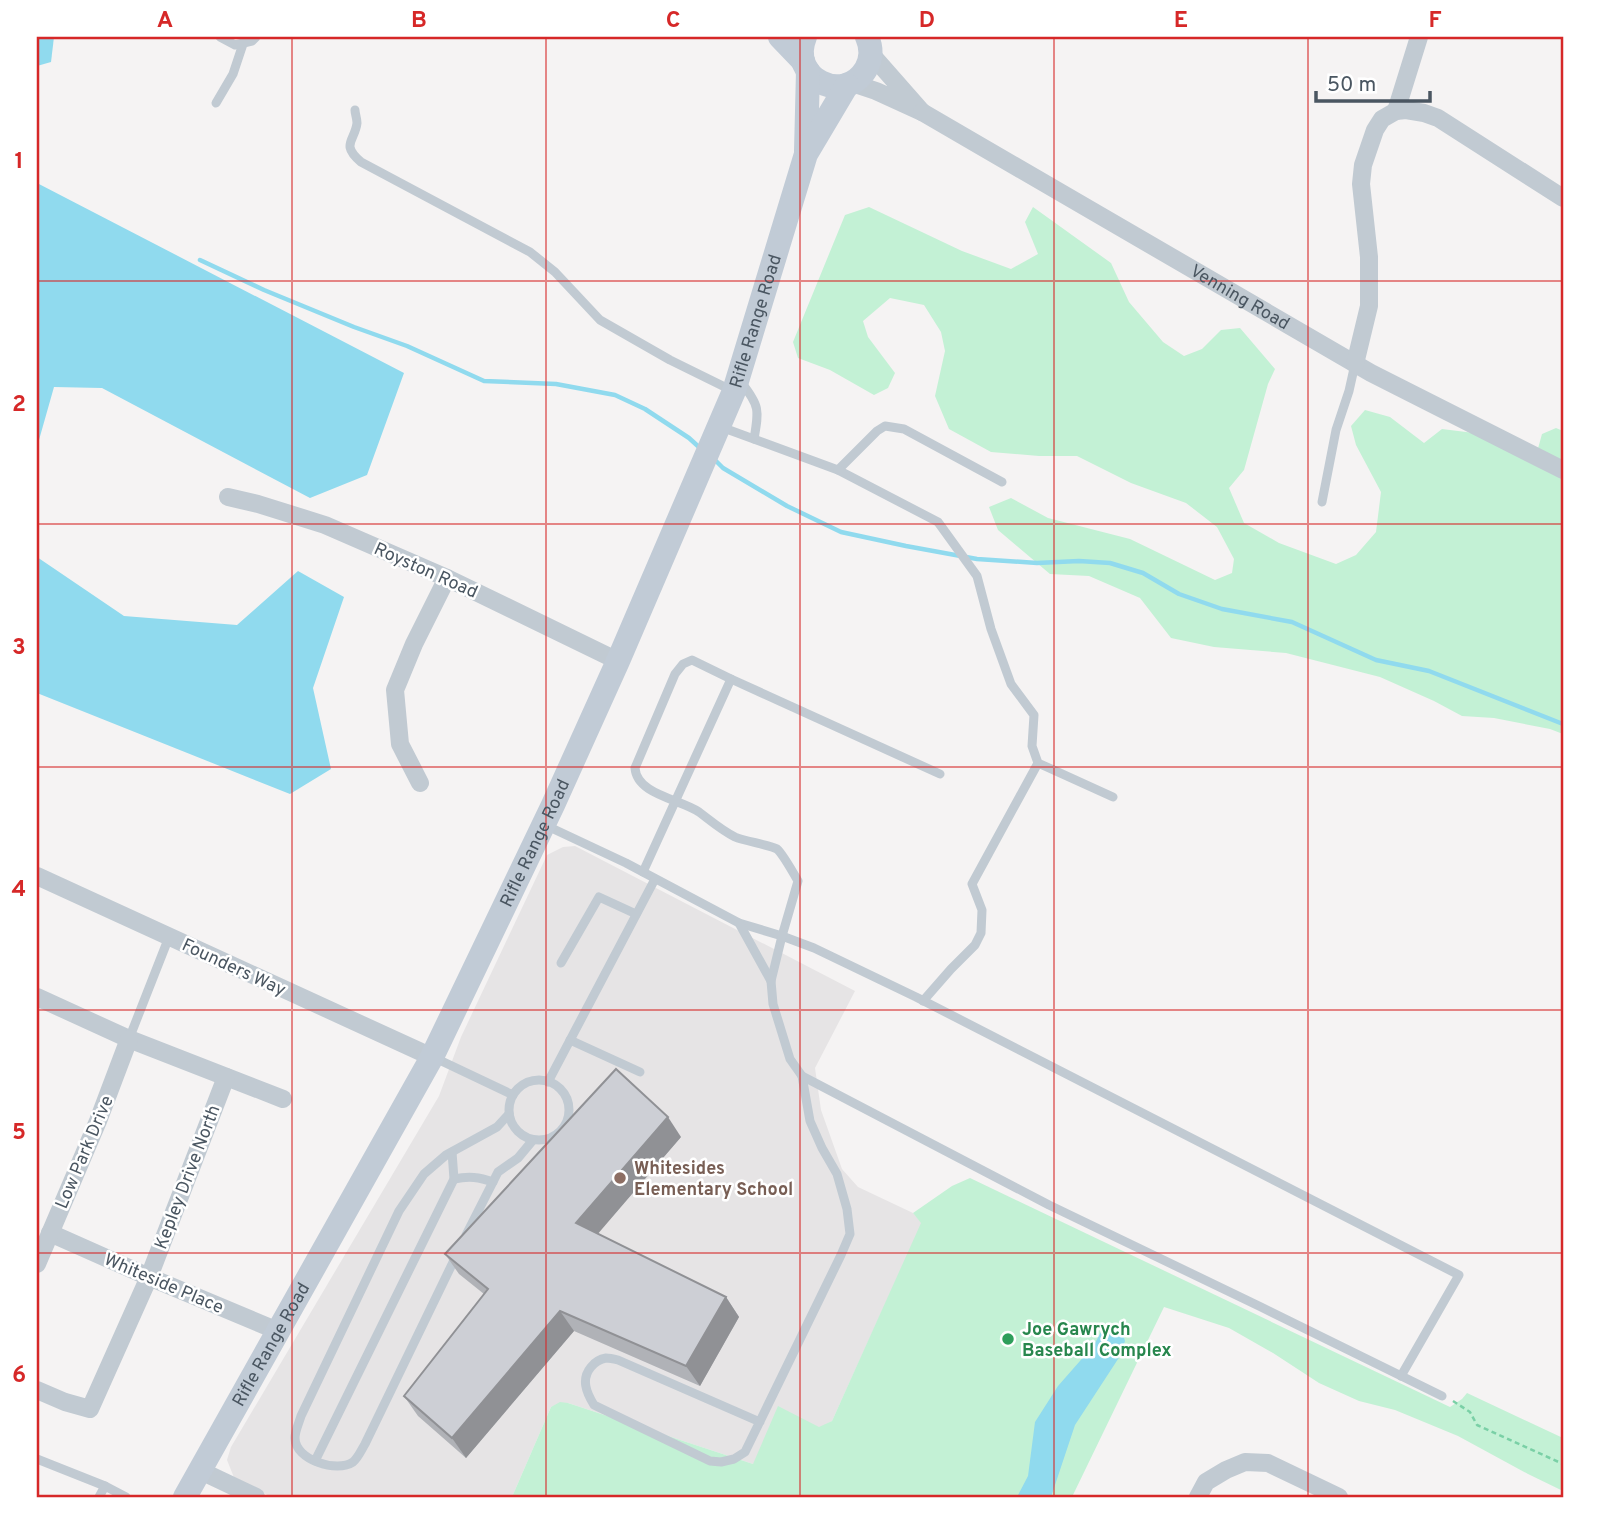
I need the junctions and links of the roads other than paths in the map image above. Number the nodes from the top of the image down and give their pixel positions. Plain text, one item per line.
1 (220, 37) edge
2 (256, 37) edge
3 (780, 37) edge
4 (1419, 37) edge
5 (243, 44) junction
6 (869, 45) edge
7 (805, 56) edge
8 (849, 84) junction
9 (216, 103) dead end
10 (355, 110) dead end
11 (1395, 111) junction
12 (922, 112) junction
13 (806, 154) junction
14 (1563, 198) edge
15 (1355, 364) junction
16 (736, 385) junction
17 (720, 427) junction
18 (754, 439) junction
19 (838, 470) junction
20 (1563, 470) edge
21 (1002, 482) dead end
22 (228, 498) dead end
23 (1322, 502) dead end
24 (447, 578) junction
25 (618, 661) junction
26 (731, 679) junction
27 (1038, 763) junction
28 (940, 774) dead end
29 (420, 783) dead end
30 (1113, 797) dead end
31 (675, 802) junction
32 (543, 825) junction
33 (643, 872) junction
34 (37, 877) edge
35 (655, 878) junction
36 (636, 914) junction
37 (739, 923) junction
38 (782, 936) junction
39 (169, 937) junction
40 (561, 963) dead end
41 (771, 981) junction
42 (37, 997) edge
43 (923, 1001) junction
44 (129, 1039) junction
45 (570, 1040) junction
46 (432, 1057) junction
47 (640, 1072) dead end
48 (802, 1076) junction
49 (226, 1077) junction
50 (548, 1082) junction
51 (513, 1095) junction
52 (283, 1099) dead end
53 (509, 1114) junction
54 (533, 1140) junction
55 (452, 1152) junction
56 (454, 1179) junction
57 (493, 1182) junction
58 (50, 1233) junction
59 (37, 1264) edge
60 (149, 1278) junction
61 (278, 1331) junction
62 (1401, 1376) junction
63 (37, 1390) edge
64 (1442, 1396) road end
65 (760, 1422) junction
66 (37, 1459) edge
67 (314, 1461) junction
68 (201, 1471) junction
69 (105, 1486) junction
70 (99, 1497) edge
71 (126, 1497) edge
72 (185, 1497) edge
73 (256, 1497) edge
74 (1198, 1497) edge
75 (1339, 1497) edge

1 - 5 lane
2 - 5 lane
3 - 7 main road
4 - 11 street
5 - 9 lane
6 - 8 main road, Rifle Range Road
6 - 12 street, Venning Road
7 - 8 main road
7 - 13 main road, Rifle Range Road
8 - 12 street, Venning Road
8 - 13 main road, Rifle Range Road
10 - 16 lane
11 - 14 street
11 - 15 street
12 - 15 street, Venning Road
13 - 16 main road, Rifle Range Road
15 - 20 street, Venning Road
15 - 23 lane
16 - 17 main road, Rifle Range Road
16 - 18 lane
17 - 18 lane
17 - 25 main road, Rifle Range Road
18 - 19 lane
19 - 21 lane
19 - 27 lane
22 - 24 street, Royston Road
24 - 25 street, Royston Road
24 - 29 street
25 - 32 main road, Rifle Range Road
26 - 28 lane
26 - 31 lane
26 - 31 lane
27 - 30 lane
27 - 43 lane
31 - 33 lane
31 - 38 lane
32 - 33 lane
32 - 46 main road, Rifle Range Road
33 - 35 lane
34 - 39 street, Founders Way
35 - 36 lane
35 - 37 lane
36 - 40 lane
36 - 45 lane
37 - 38 lane
37 - 41 lane
38 - 41 lane
38 - 43 lane
39 - 44 lane
39 - 46 street, Founders Way
41 - 48 lane
42 - 44 street
43 - 62 lane
44 - 49 street
44 - 58 street, Low Park Drive
45 - 47 lane
45 - 50 lane
46 - 51 lane
46 - 61 main road, Rifle Range Road
48 - 62 lane
48 - 65 lane
49 - 52 street
49 - 60 street, Kepley Drive North
50 - 51 lane
50 - 54 lane
51 - 53 lane
53 - 54 lane
53 - 55 lane
54 - 57 lane
55 - 56 lane
55 - 67 lane
56 - 57 lane
56 - 67 lane
57 - 67 lane
58 - 59 street, Low Park Drive
58 - 60 street, Whiteside Place
60 - 61 street, Whiteside Place
60 - 63 street, Kepley Drive North
61 - 68 main road, Rifle Range Road
62 - 64 lane
65 - 65 lane
66 - 69 lane
68 - 72 main road, Rifle Range Road
68 - 73 street
69 - 70 lane
69 - 71 lane
74 - 75 street

